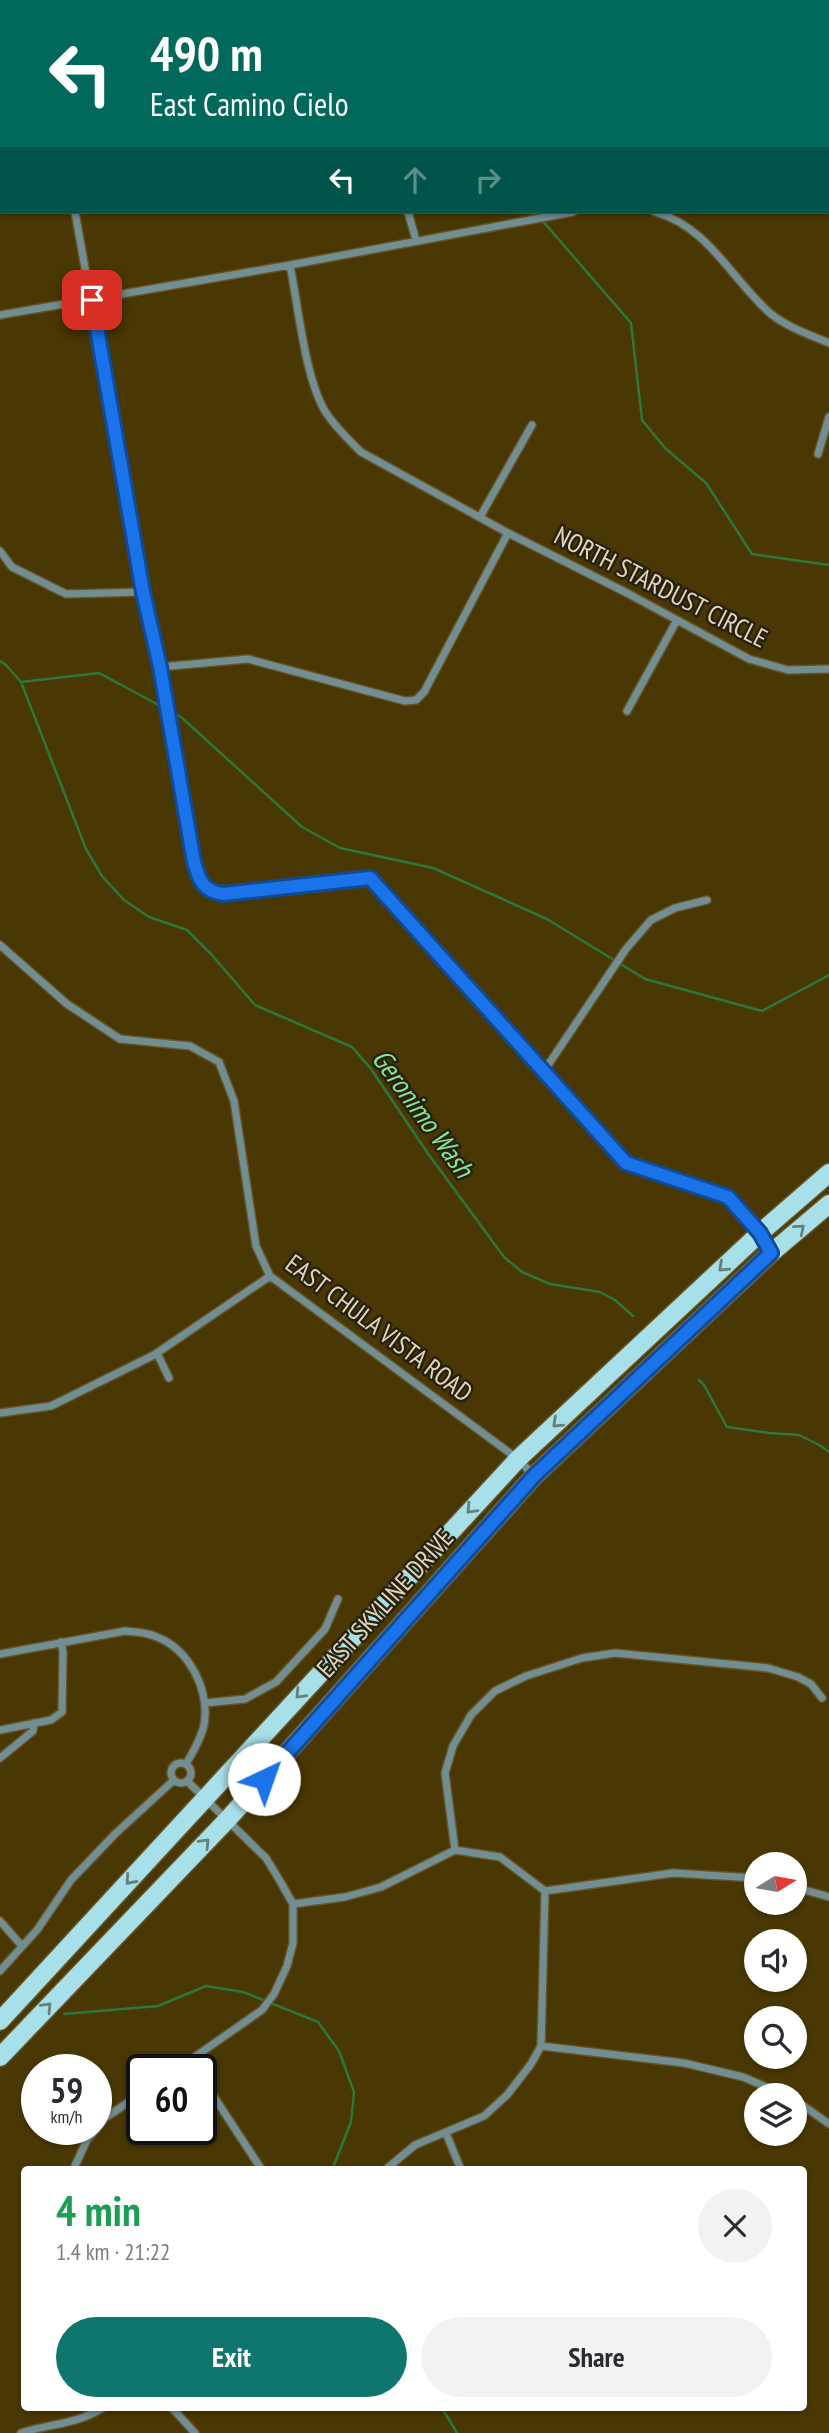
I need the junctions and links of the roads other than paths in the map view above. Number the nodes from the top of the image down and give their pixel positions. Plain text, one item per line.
1 (75, 214) edge
2 (408, 214) edge
3 (562, 214) edge
4 (662, 214) edge
5 (415, 240) junction
6 (290, 265) junction
7 (92, 300) junction
8 (0, 315) edge
9 (829, 343) edge
10 (829, 417) edge
11 (532, 425) dead end
12 (818, 454) dead end
13 (480, 517) junction
14 (508, 533) junction
15 (0, 551) edge
16 (143, 592) junction
17 (677, 620) junction
18 (160, 667) junction
19 (829, 669) edge
20 (627, 711) dead end
21 (707, 900) dead end
22 (0, 945) edge
23 (544, 1071) junction
24 (829, 1173) edge
25 (829, 1205) edge
26 (760, 1233) junction
27 (771, 1253) junction
28 (270, 1276) junction
29 (157, 1353) junction
30 (169, 1378) dead end
31 (0, 1413) edge
32 (518, 1459) junction
33 (534, 1476) junction
34 (338, 1599) dead end
35 (61, 1642) junction
36 (0, 1654) edge
37 (822, 1698) dead end
38 (205, 1703) junction
39 (34, 1723) junction
40 (0, 1730) edge
41 (0, 1758) edge
42 (186, 1764) junction
43 (174, 1780) junction
44 (187, 1781) junction
45 (205, 1797) junction
46 (228, 1819) junction
47 (455, 1850) junction
48 (744, 1877) edge
49 (545, 1891) junction
50 (807, 1891) edge
51 (829, 1897) edge
52 (293, 1904) junction
53 (0, 1921) edge
54 (22, 1946) junction
55 (0, 1971) edge
56 (0, 2021) edge
57 (541, 2046) junction
58 (201, 2054) edge
59 (0, 2057) edge
60 (757, 2083) edge
61 (217, 2101) edge
62 (807, 2108) edge
63 (829, 2124) edge
64 (446, 2133) junction
65 (85, 2145) edge
66 (75, 2166) edge
67 (259, 2166) edge
68 (390, 2166) edge
69 (459, 2166) edge
70 (96, 2411) edge
71 (175, 2411) edge
72 (21, 2433) edge
73 (195, 2433) edge

1 - 7 street
2 - 5 street
3 - 5 street
4 - 9 street
5 - 6 street
6 - 7 street
6 - 13 street, NORTH STARDUST CIRCLE
7 - 8 street
7 - 16 street
10 - 12 street
11 - 13 street
13 - 14 street, NORTH STARDUST CIRCLE
14 - 17 street, NORTH STARDUST CIRCLE
14 - 18 street
15 - 16 street
16 - 18 street
17 - 19 street, NORTH STARDUST CIRCLE
17 - 20 street
18 - 23 street
21 - 23 street
22 - 28 street, EAST CHULA VISTA ROAD
23 - 26 street
24 - 26 main road, EAST SKYLINE DRIVE
27 -> 25 main road, EAST SKYLINE DRIVE
26 - 27 street
26 -> 32 main road, EAST SKYLINE DRIVE
27 - 33 main road, EAST SKYLINE DRIVE
28 - 29 street
28 - 32 street, EAST CHULA VISTA ROAD
29 - 30 street
29 - 31 street
32 - 33 street, EAST CHULA VISTA ROAD
32 -> 45 main road, EAST SKYLINE DRIVE
33 - 46 main road, EAST SKYLINE DRIVE
34 - 38 street
35 - 36 street
35 - 38 street
35 - 39 street
37 - 47 street
38 - 42 street
39 - 40 street
39 - 41 street
42 - 43 street
42 - 44 street
43 - 44 street
43 - 54 street
44 - 45 street
45 - 46 street
45 -> 56 main road, EAST SKYLINE DRIVE
46 - 52 street
59 -> 46 main road, EAST SKYLINE DRIVE
47 - 49 street
47 - 52 street
48 - 49 street
49 - 57 street
50 - 51 street
52 - 58 street
53 - 54 street
54 - 55 street
57 - 60 street
57 - 64 street
61 - 67 street
62 - 63 street
64 - 68 street
64 - 69 street
65 - 66 street
70 - 72 street
71 - 73 street

